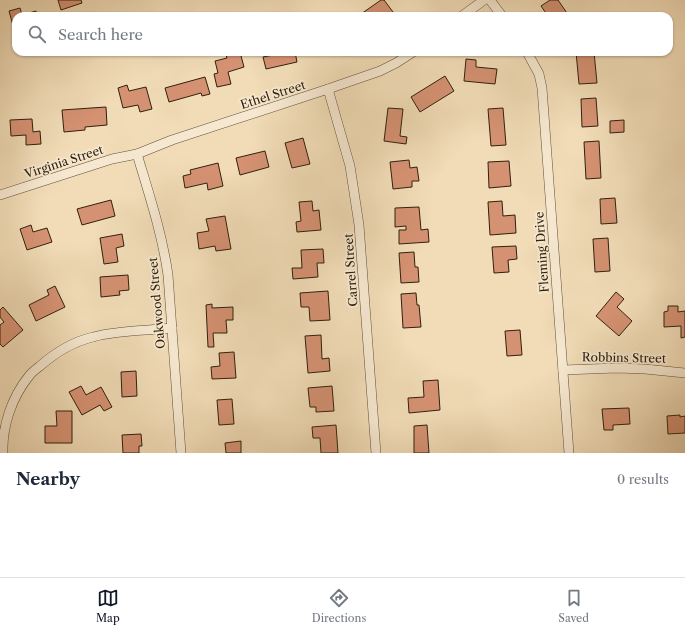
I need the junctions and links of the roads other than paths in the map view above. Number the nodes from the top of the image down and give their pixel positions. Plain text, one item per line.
1 (484, 0) edge
2 (490, 0) edge
3 (468, 12) edge
4 (499, 12) edge
5 (407, 56) edge
6 (530, 56) edge
7 (328, 90) junction
8 (137, 154) junction
9 (0, 195) edge
10 (172, 328) junction
11 (563, 370) junction
12 (685, 373) edge
13 (3, 453) edge
14 (181, 453) edge
15 (376, 453) edge
16 (569, 453) edge

1 - 3 street
2 - 4 street
5 - 7 street, Ethel Street
6 - 11 street, Fleming Drive
7 - 8 street, Ethel Street
7 - 15 street, Carrel Street
8 - 9 street, Virginia Street
8 - 10 street, Oakwood Street
10 - 13 street
10 - 14 street, Oakwood Street
11 - 12 street, Robbins Street
11 - 16 street, Fleming Drive

